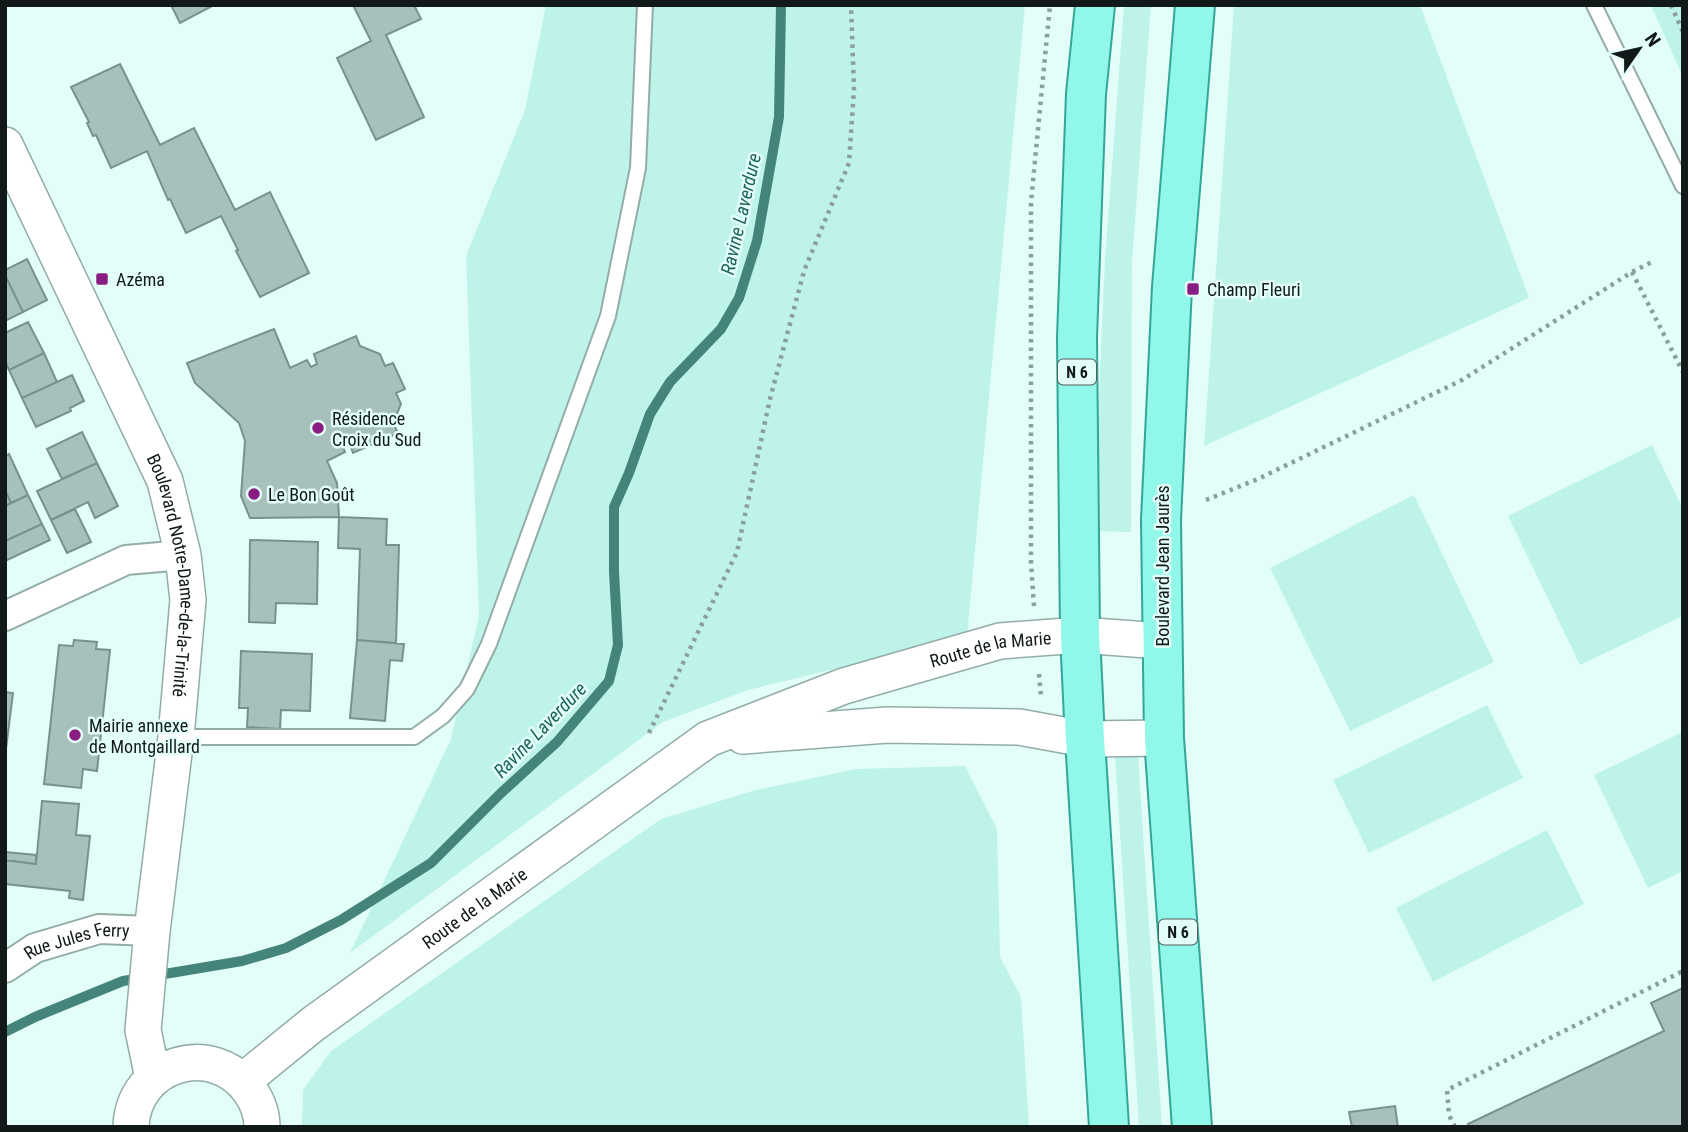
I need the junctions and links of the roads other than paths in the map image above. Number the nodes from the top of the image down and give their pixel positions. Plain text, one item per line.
1 (645, 5) edge
2 (1095, 5) edge
3 (1195, 5) edge
4 (1594, 5) edge
5 (10, 168) edge
6 (1683, 186) edge
7 (183, 555) junction
8 (5, 616) edge
9 (1080, 635) junction
10 (1161, 641) junction
11 (176, 737) junction
12 (1164, 738) junction
13 (708, 739) junction
14 (1085, 739) junction
15 (150, 944) junction
16 (5, 968) edge
17 (153, 1078) junction
18 (243, 1081) junction
19 (131, 1127) edge
20 (261, 1127) edge
21 (1110, 1127) edge
22 (1192, 1127) edge

1 - 11 lane
2 - 9 main road, N 6
3 - 10 main road, Boulevard Jean Jaurès / N 6
4 - 6 lane
5 - 7 street, Boulevard Notre-Dame-de-la-Trinité
7 - 8 street
7 - 11 street, Boulevard Notre-Dame-de-la-Trinité
9 - 10 street, Route de la Marie
9 - 13 street, Route de la Marie
9 - 14 main road, N 6
10 - 12 main road, Boulevard Jean Jaurès / N 6
11 - 15 street, Boulevard Notre-Dame-de-la-Trinité
12 - 14 street
12 - 22 main road, Boulevard Jean Jaurès / N 6
13 - 14 street
13 - 18 street, Route de la Marie
14 - 21 main road, N 6
15 - 16 street, Rue Jules Ferry
15 - 17 street, Boulevard Notre-Dame-de-la-Trinité
17 - 18 street
17 - 19 street
18 - 20 street

